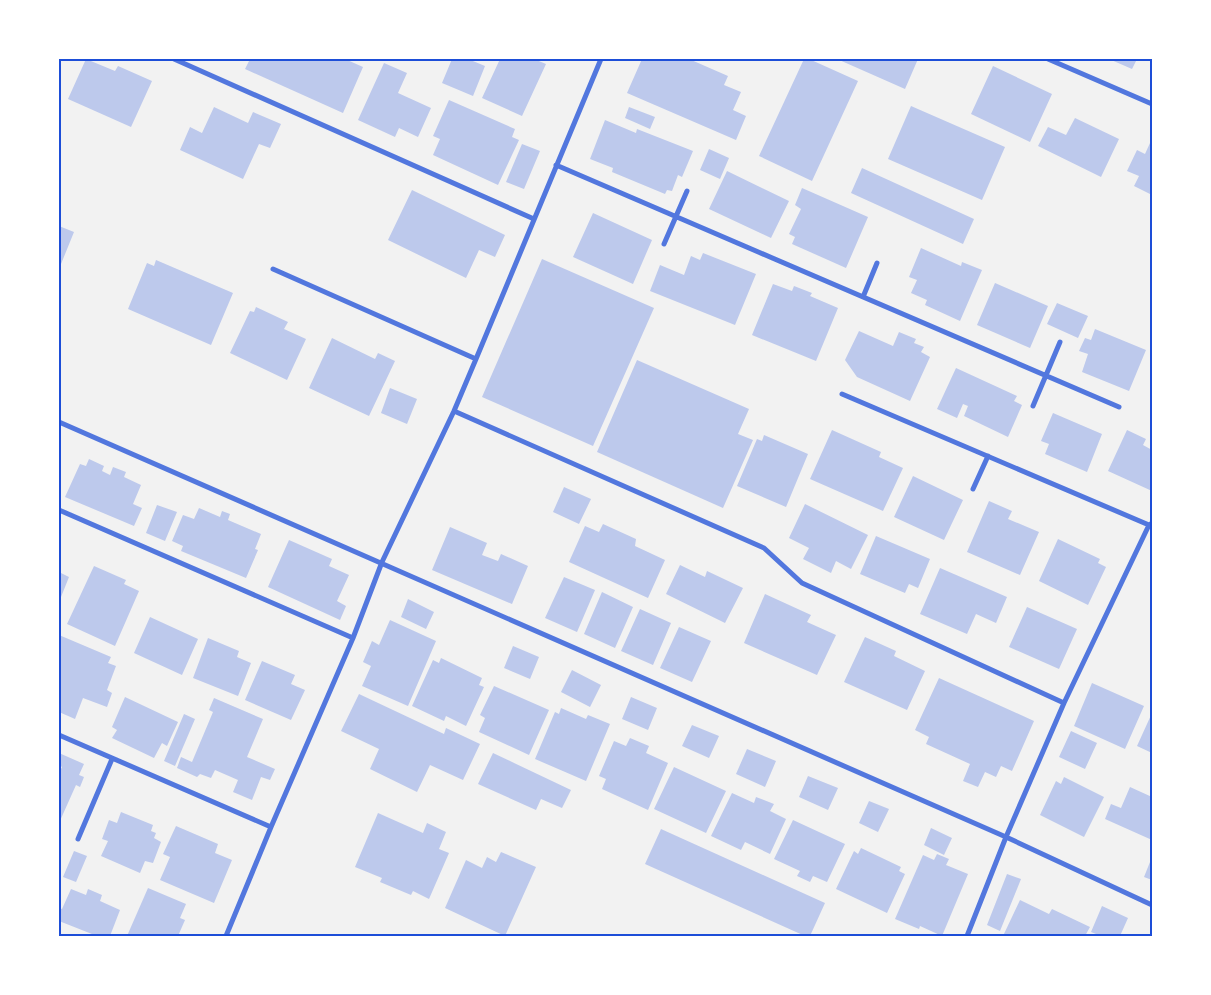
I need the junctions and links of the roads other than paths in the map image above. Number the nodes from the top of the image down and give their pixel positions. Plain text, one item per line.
1 (174, 59) edge
2 (601, 59) edge
3 (1048, 59) edge
4 (1152, 104) edge
5 (556, 166) junction
6 (687, 191) dead end
7 (677, 217) junction
8 (534, 219) junction
9 (664, 244) dead end
10 (877, 263) dead end
11 (272, 269) dead end
12 (863, 298) junction
13 (1060, 342) dead end
14 (476, 360) junction
15 (1047, 376) junction
16 (842, 394) dead end
17 (1033, 406) dead end
18 (1120, 408) dead end
19 (454, 411) junction
20 (59, 422) edge
21 (988, 456) junction
22 (973, 489) dead end
23 (59, 510) edge
24 (1151, 524) edge
25 (382, 562) junction
26 (353, 638) junction
27 (1064, 703) junction
28 (59, 736) edge
29 (112, 759) junction
30 (271, 827) junction
31 (1006, 836) junction
32 (78, 839) dead end
33 (1152, 905) edge
34 (226, 936) edge
35 (967, 936) edge

1 - 8 street
2 - 5 street
3 - 4 street
5 - 7 street
5 - 8 street
6 - 7 street
7 - 9 street
7 - 12 street
8 - 14 street
10 - 12 street
11 - 14 street
12 - 15 street
13 - 15 street
14 - 19 street
15 - 17 street
15 - 18 street
16 - 21 street
19 - 25 street
19 - 27 street
20 - 25 street
21 - 22 street
21 - 24 street
23 - 26 street
24 - 27 street
25 - 26 street
25 - 31 street
26 - 30 street
27 - 31 street
28 - 29 street
29 - 30 street
29 - 32 street
30 - 34 street
31 - 33 street
31 - 35 street

